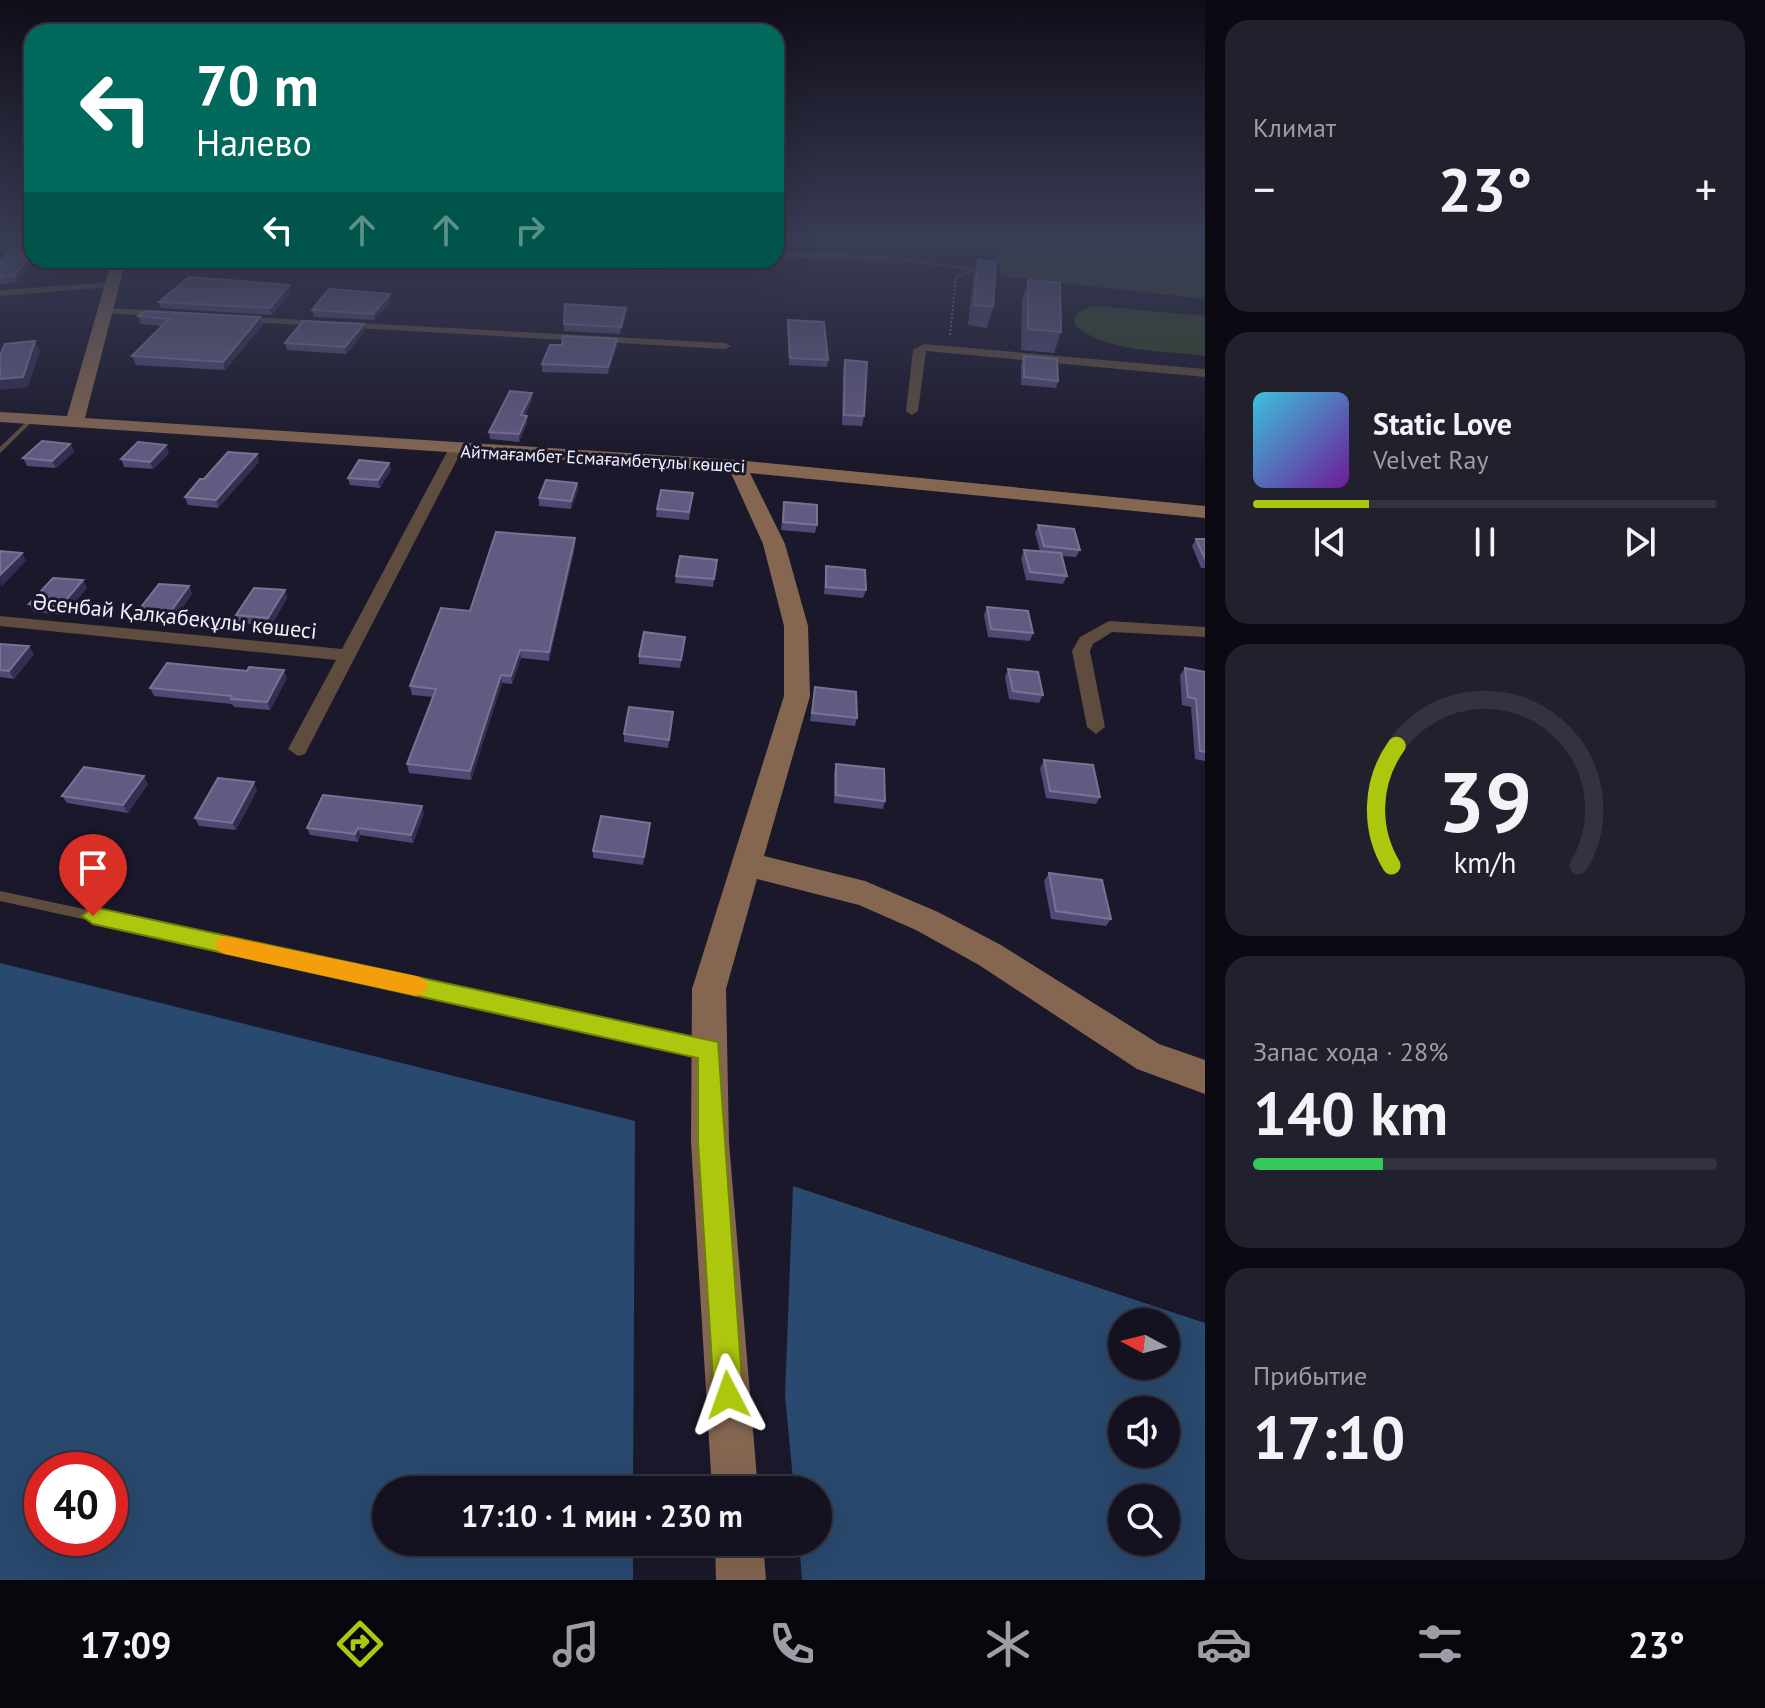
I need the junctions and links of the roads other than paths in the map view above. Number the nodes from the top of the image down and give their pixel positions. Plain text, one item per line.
1 (102, 313) edge
2 (146, 313) edge
3 (182, 315) edge
4 (214, 317) edge
5 (725, 346) dead end
6 (1205, 373) edge
7 (912, 411) dead end
8 (0, 417) edge
9 (32, 419) junction
10 (75, 420) junction
11 (455, 450) junction
12 (0, 451) edge
13 (737, 466) junction
14 (1205, 512) edge
15 (0, 621) edge
16 (1205, 632) edge
17 (346, 655) junction
18 (1096, 727) dead end
19 (298, 749) dead end
20 (748, 864) junction
21 (0, 896) edge
22 (710, 1049) junction
23 (1205, 1077) edge
24 (734, 1476) edge
25 (740, 1556) edge
26 (741, 1580) edge

1 - 10 street
2 - 3 street
4 - 5 street
6 - 7 street
8 - 9 street, Айтмағамбет Есмағамбетұлы көшесі
9 - 10 street, Айтмағамбет Есмағамбетұлы көшесі
9 - 12 lane
10 - 11 street, Айтмағамбет Есмағамбетұлы көшесі
11 - 13 street, Айтмағамбет Есмағамбетұлы көшесі
11 - 17 street
13 - 14 street, Айтмағамбет Есмағамбетұлы көшесі
13 - 20 street
15 - 17 street, Әсенбай Қалқабекұлы көшесі
16 - 18 street
17 - 19 street
20 - 22 street
20 - 23 street
21 - 22 lane
22 - 24 street
25 - 26 street

